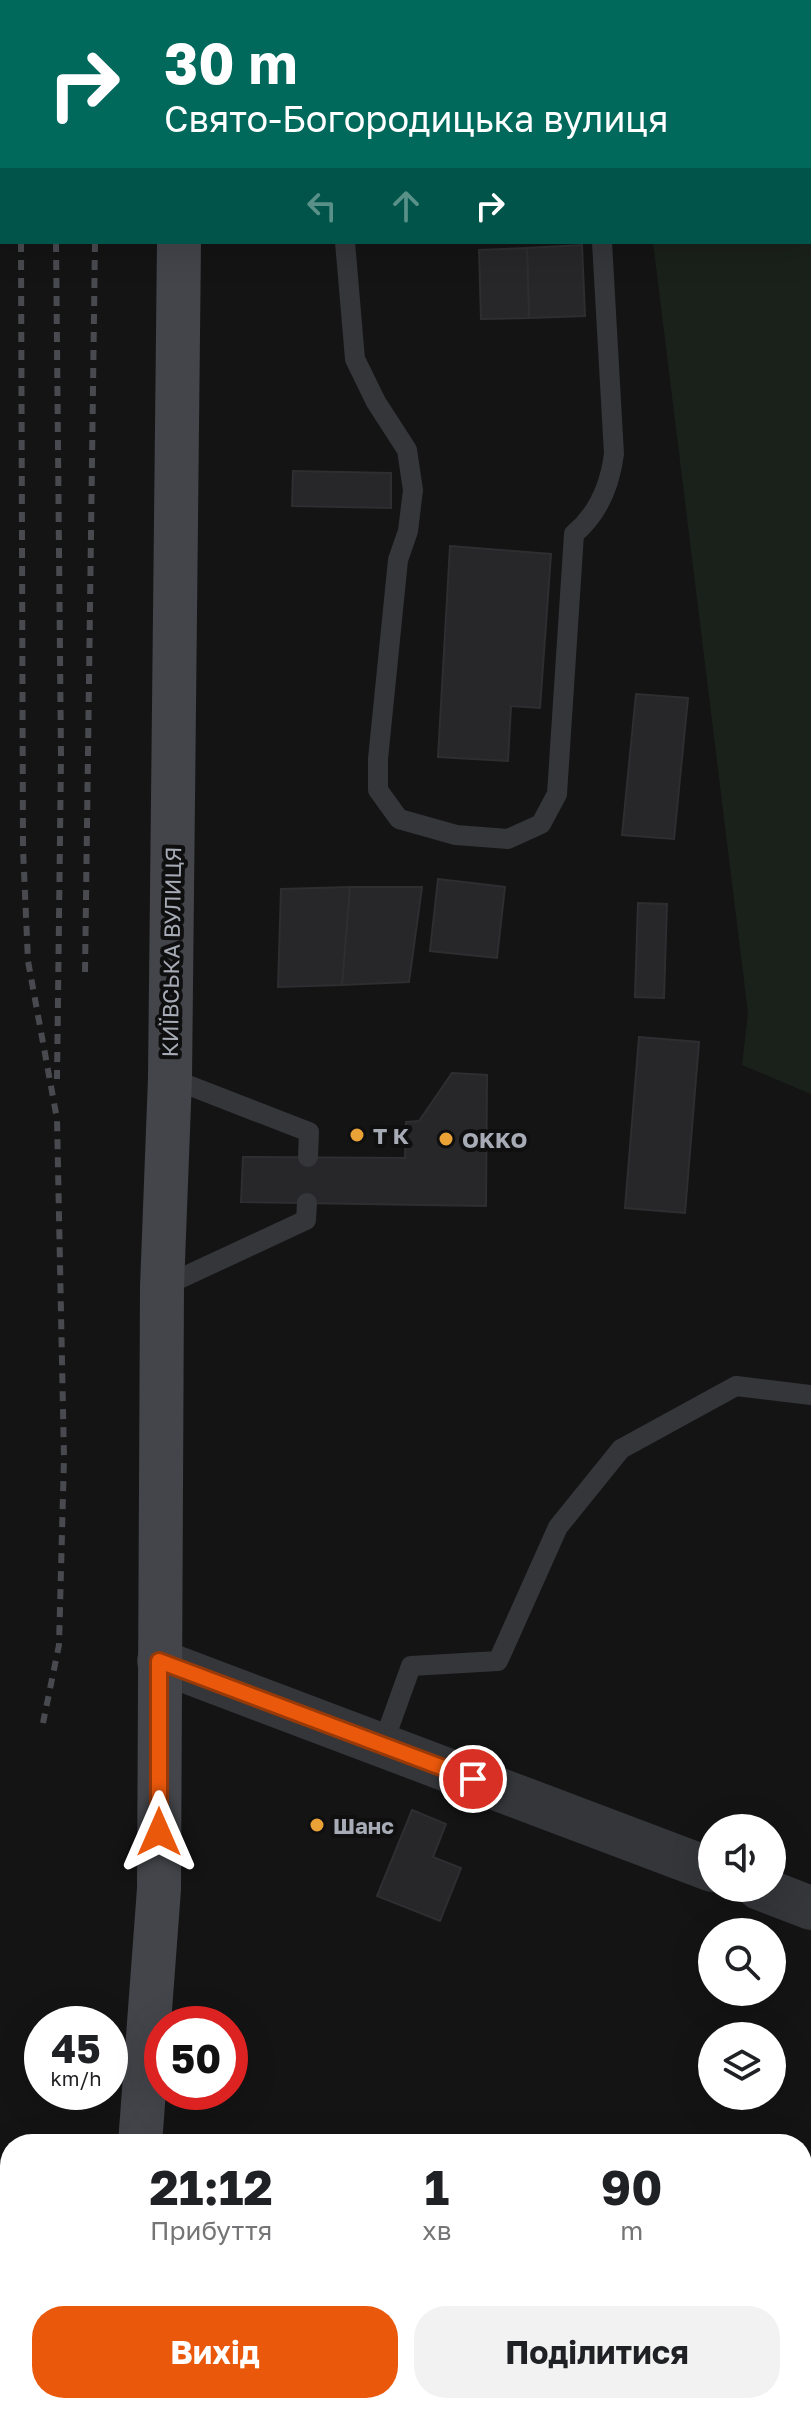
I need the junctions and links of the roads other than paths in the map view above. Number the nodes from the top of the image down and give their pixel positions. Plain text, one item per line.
1 (179, 244) edge
2 (345, 244) edge
3 (602, 244) edge
4 (170, 1078) junction
5 (308, 1157) dead end
6 (307, 1203) dead end
7 (162, 1287) junction
8 (811, 1395) edge
9 (159, 1661) junction
10 (383, 1744) junction
11 (698, 1865) edge
12 (786, 1898) edge
13 (811, 1908) edge
14 (141, 2134) edge

1 - 4 main road, КИЇВСЬКА ВУЛИЦЯ
2 - 3 lane
4 - 5 lane
4 - 7 main road, КИЇВСЬКА ВУЛИЦЯ
6 - 7 lane
7 - 9 main road, КИЇВСЬКА ВУЛИЦЯ
8 - 10 lane
9 - 10 street
9 - 14 main road, КИЇВСЬКА ВУЛИЦЯ
10 - 11 street
12 - 13 street

